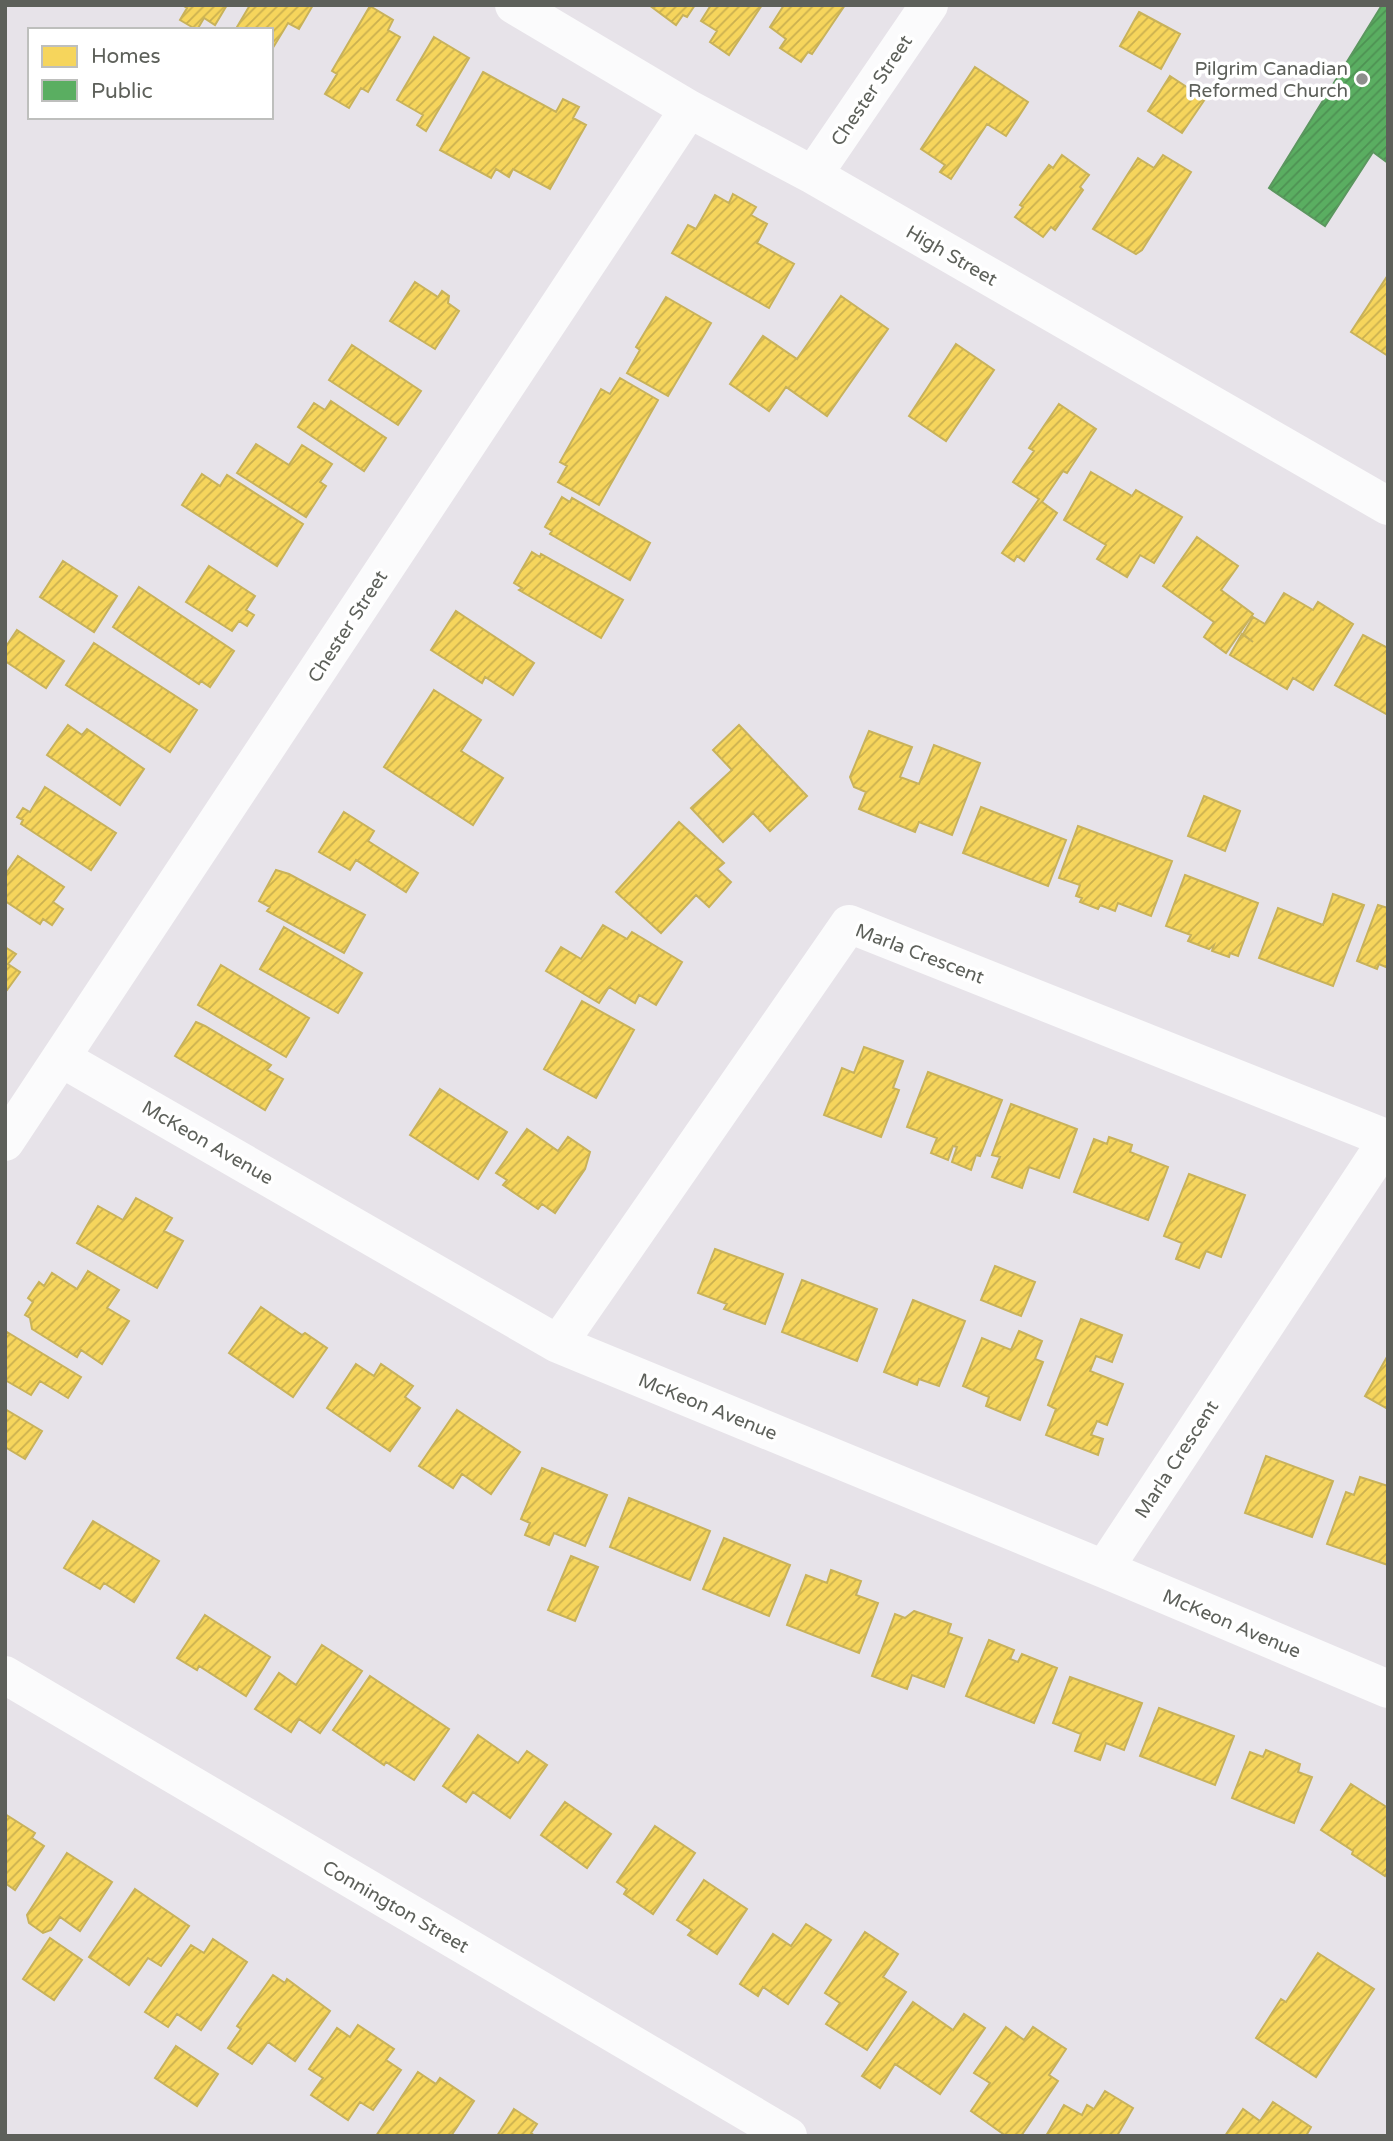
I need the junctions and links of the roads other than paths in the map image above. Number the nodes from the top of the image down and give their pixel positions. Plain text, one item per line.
1 (514, 5) edge
2 (929, 5) edge
3 (689, 109) junction
4 (813, 175) junction
5 (1388, 506) edge
6 (61, 1058) junction
7 (1388, 1139) edge
8 (5, 1142) edge
9 (558, 1344) junction
10 (1104, 1569) junction
11 (5, 1675) edge
12 (1388, 1689) edge
13 (788, 2136) edge

1 - 3 street, High Street
2 - 4 street, Chester Street
3 - 4 street, High Street
3 - 6 street, Chester Street
4 - 5 street, High Street
6 - 8 street, Chester Street
6 - 9 street, McKeon Avenue
7 - 9 street, Marla Crescent
7 - 10 street, Marla Crescent
9 - 10 street, McKeon Avenue
10 - 12 street, McKeon Avenue
11 - 13 street, Connington Street

